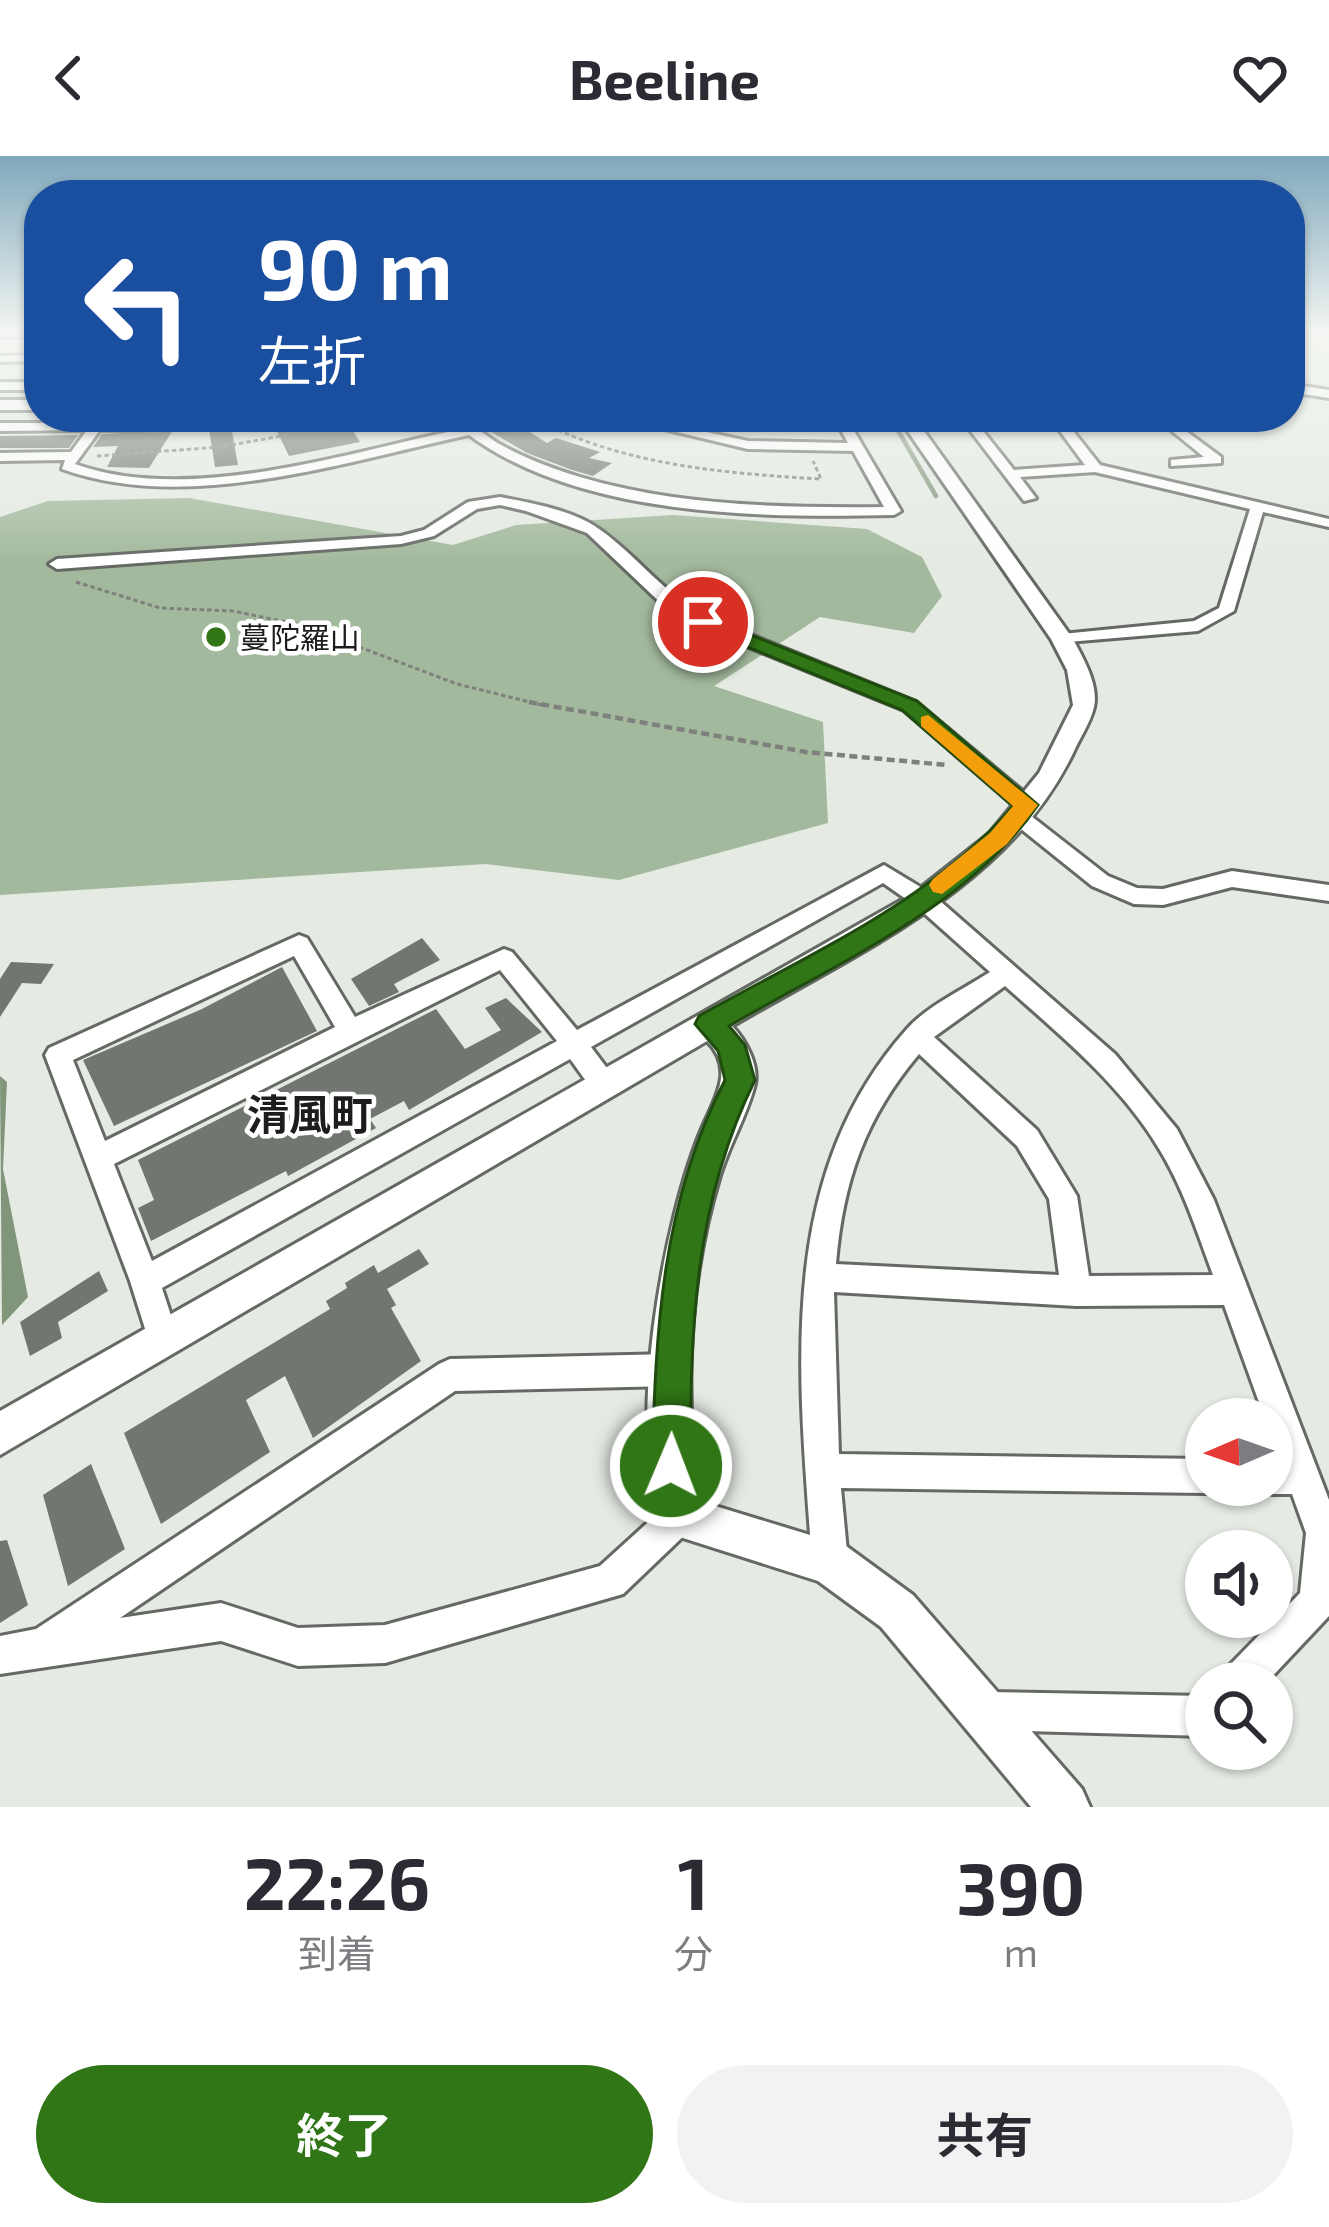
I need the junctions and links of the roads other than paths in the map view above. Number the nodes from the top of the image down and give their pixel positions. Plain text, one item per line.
1 (91, 432) edge
2 (464, 432) edge
3 (471, 432) edge
4 (689, 432) edge
5 (848, 432) edge
6 (917, 432) edge
7 (978, 432) edge
8 (1067, 432) edge
9 (1181, 432) edge
10 (856, 447) junction
11 (70, 456) junction
12 (0, 457) edge
13 (1175, 463) dead end
14 (1095, 468) junction
15 (1012, 474) junction
16 (1029, 498) dead end
17 (1257, 508) junction
18 (1329, 523) edge
19 (57, 564) road end
20 (1062, 639) junction
21 (1022, 810) junction
22 (1329, 893) edge
23 (924, 900) junction
24 (1007, 974) junction
25 (709, 1024) junction
26 (350, 1031) junction
27 (916, 1036) junction
28 (578, 1044) junction
29 (606, 1084) junction
30 (98, 1158) junction
31 (818, 1277) junction
32 (145, 1281) junction
33 (1234, 1290) junction
34 (1076, 1291) junction
35 (163, 1340) junction
36 (673, 1370) junction
37 (1265, 1398) edge
38 (0, 1434) edge
39 (824, 1471) junction
40 (1185, 1476) edge
41 (1293, 1485) edge
42 (680, 1517) junction
43 (830, 1562) junction
44 (43, 1647) junction
45 (0, 1655) edge
46 (1260, 1662) edge
47 (984, 1711) junction
48 (1185, 1716) edge
49 (1064, 1807) edge

1 - 11 street
2 - 11 street
3 - 10 street
4 - 10 street
5 - 10 street
6 - 20 street
7 - 15 street
8 - 14 street
9 - 13 street
11 - 12 street
14 - 15 street
14 - 17 street
15 - 16 street
17 - 18 street
17 - 20 street
19 - 21 street
20 - 21 street
21 - 22 street
21 - 23 street
23 - 24 street
23 - 25 street
23 - 28 street
24 - 27 street
24 - 33 street
25 - 29 street
25 - 36 street
26 - 28 street
26 - 30 street
26 - 30 street
27 - 31 street
27 - 34 street
28 - 29 street
28 - 32 street
29 - 35 street
30 - 32 street
31 - 34 street
31 - 39 street
32 - 35 street
33 - 34 street
33 - 37 street
35 - 38 street
36 - 42 street
36 - 44 street
39 - 40 street
39 - 43 street
41 - 46 street
42 - 43 street
42 - 44 street
43 - 47 street
44 - 45 street
47 - 48 street
47 - 49 street

